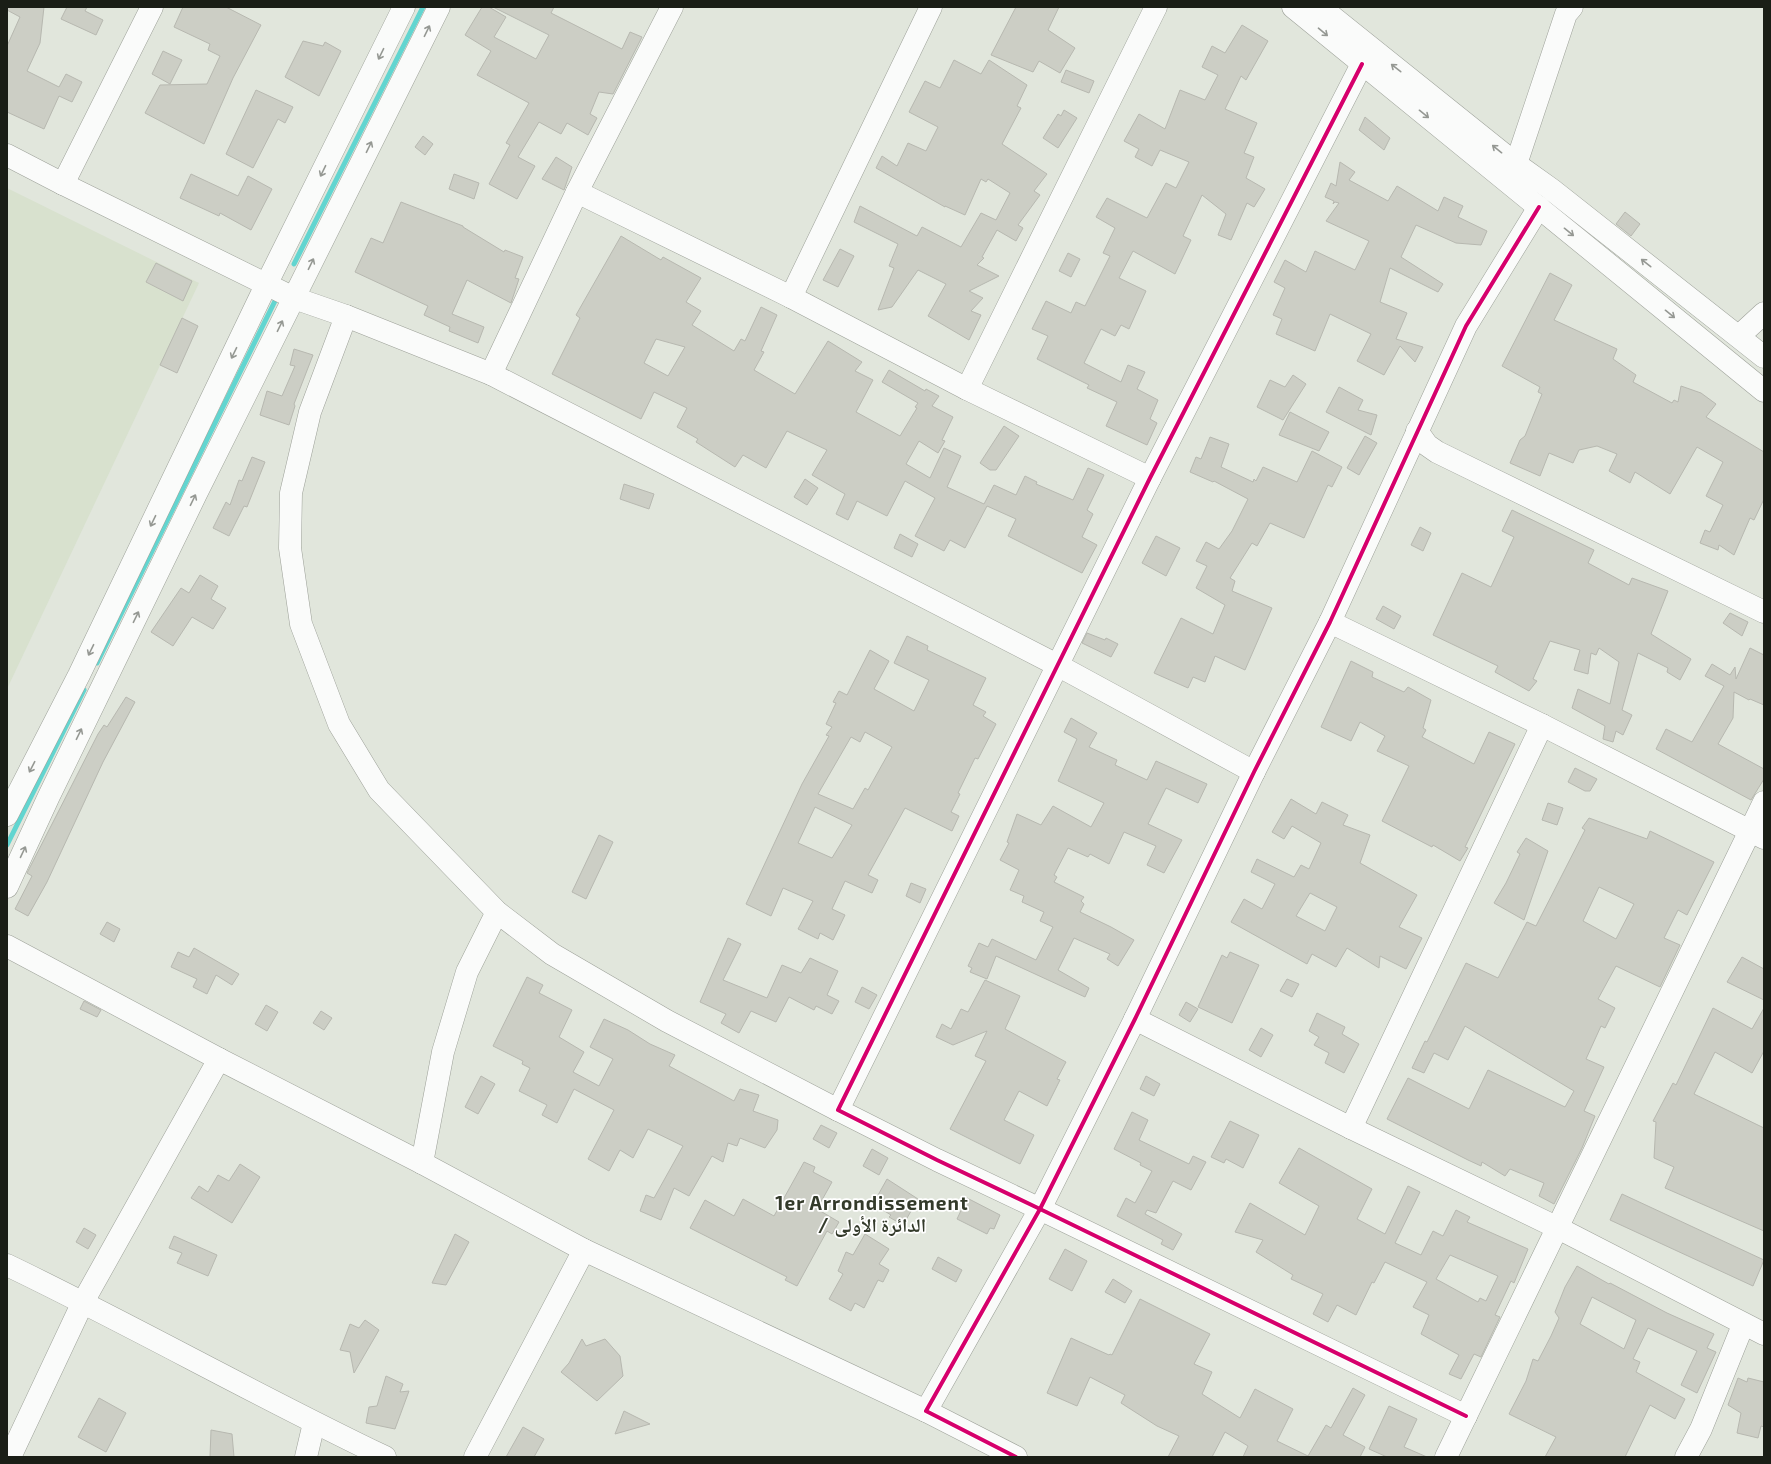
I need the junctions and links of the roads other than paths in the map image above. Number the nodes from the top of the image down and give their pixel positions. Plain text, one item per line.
1 (152, 7) edge
2 (404, 7) edge
3 (439, 7) edge
4 (672, 7) edge
5 (931, 7) edge
6 (1156, 7) edge
7 (1293, 7) edge
8 (1320, 7) edge
9 (1572, 7) edge
10 (1362, 64) junction
11 (7, 155) edge
12 (1516, 164) junction
13 (63, 184) junction
14 (577, 192) junction
15 (1539, 207) junction
16 (266, 285) junction
17 (791, 296) junction
18 (294, 298) junction
19 (1764, 313) edge
20 (346, 316) junction
21 (1739, 336) junction
22 (1764, 357) edge
23 (491, 374) junction
24 (967, 389) junction
25 (1764, 391) edge
26 (1417, 431) junction
27 (1150, 478) junction
28 (1764, 612) edge
29 (1330, 622) junction
30 (1059, 666) junction
31 (1542, 725) junction
32 (1254, 772) junction
33 (1764, 802) edge
34 (7, 815) edge
35 (1757, 834) edge
36 (7, 887) edge
37 (497, 912) junction
38 (7, 946) edge
39 (1135, 1019) junction
40 (218, 1060) junction
41 (838, 1110) junction
42 (1351, 1128) junction
43 (422, 1163) junction
44 (1040, 1208) junction
45 (1558, 1228) junction
46 (584, 1250) junction
47 (7, 1265) edge
48 (83, 1302) junction
49 (1743, 1325) junction
50 (1764, 1334) edge
51 (926, 1411) junction
52 (1466, 1416) junction
53 (314, 1423) junction
54 (982, 1449) edge
55 (10, 1457) edge
56 (306, 1457) edge
57 (384, 1457) edge
58 (475, 1457) edge
59 (1016, 1457) edge
60 (1446, 1457) edge
61 (1686, 1457) edge

1 - 13 street
2 -> 16 street
18 -> 3 street
4 - 14 street
5 - 17 street
6 - 24 street
7 -> 10 street
12 -> 8 street
9 - 12 street
10 -> 15 street
10 - 27 street
11 - 13 street
21 -> 12 street
13 - 16 street
14 - 17 street
14 - 23 street
15 -> 25 street
15 - 26 street
16 - 18 street
16 -> 34 street
17 - 24 street
18 - 20 street
36 -> 18 street
19 - 21 street
20 - 23 street
20 - 37 street
21 - 22 street
23 - 30 street
24 - 27 street
26 - 28 street
26 - 29 street
27 - 30 street
29 - 31 street
29 - 32 street
30 - 32 street
30 - 41 street
31 - 35 street
31 - 42 street
32 - 39 street
33 - 35 street
35 - 45 street
37 - 41 street
37 - 43 street
38 - 40 street
39 - 42 street
39 - 44 street
40 - 43 street
40 - 48 street
41 - 44 street
42 - 45 street
43 - 46 street
44 - 51 street
44 - 52 street
45 - 49 street
45 - 52 street
46 - 51 street
46 - 58 street
47 - 48 street
48 - 53 street
48 - 55 street
49 - 50 street
49 - 61 street
51 - 54 street
52 - 60 street
53 - 56 street
53 - 57 street
54 - 59 street

